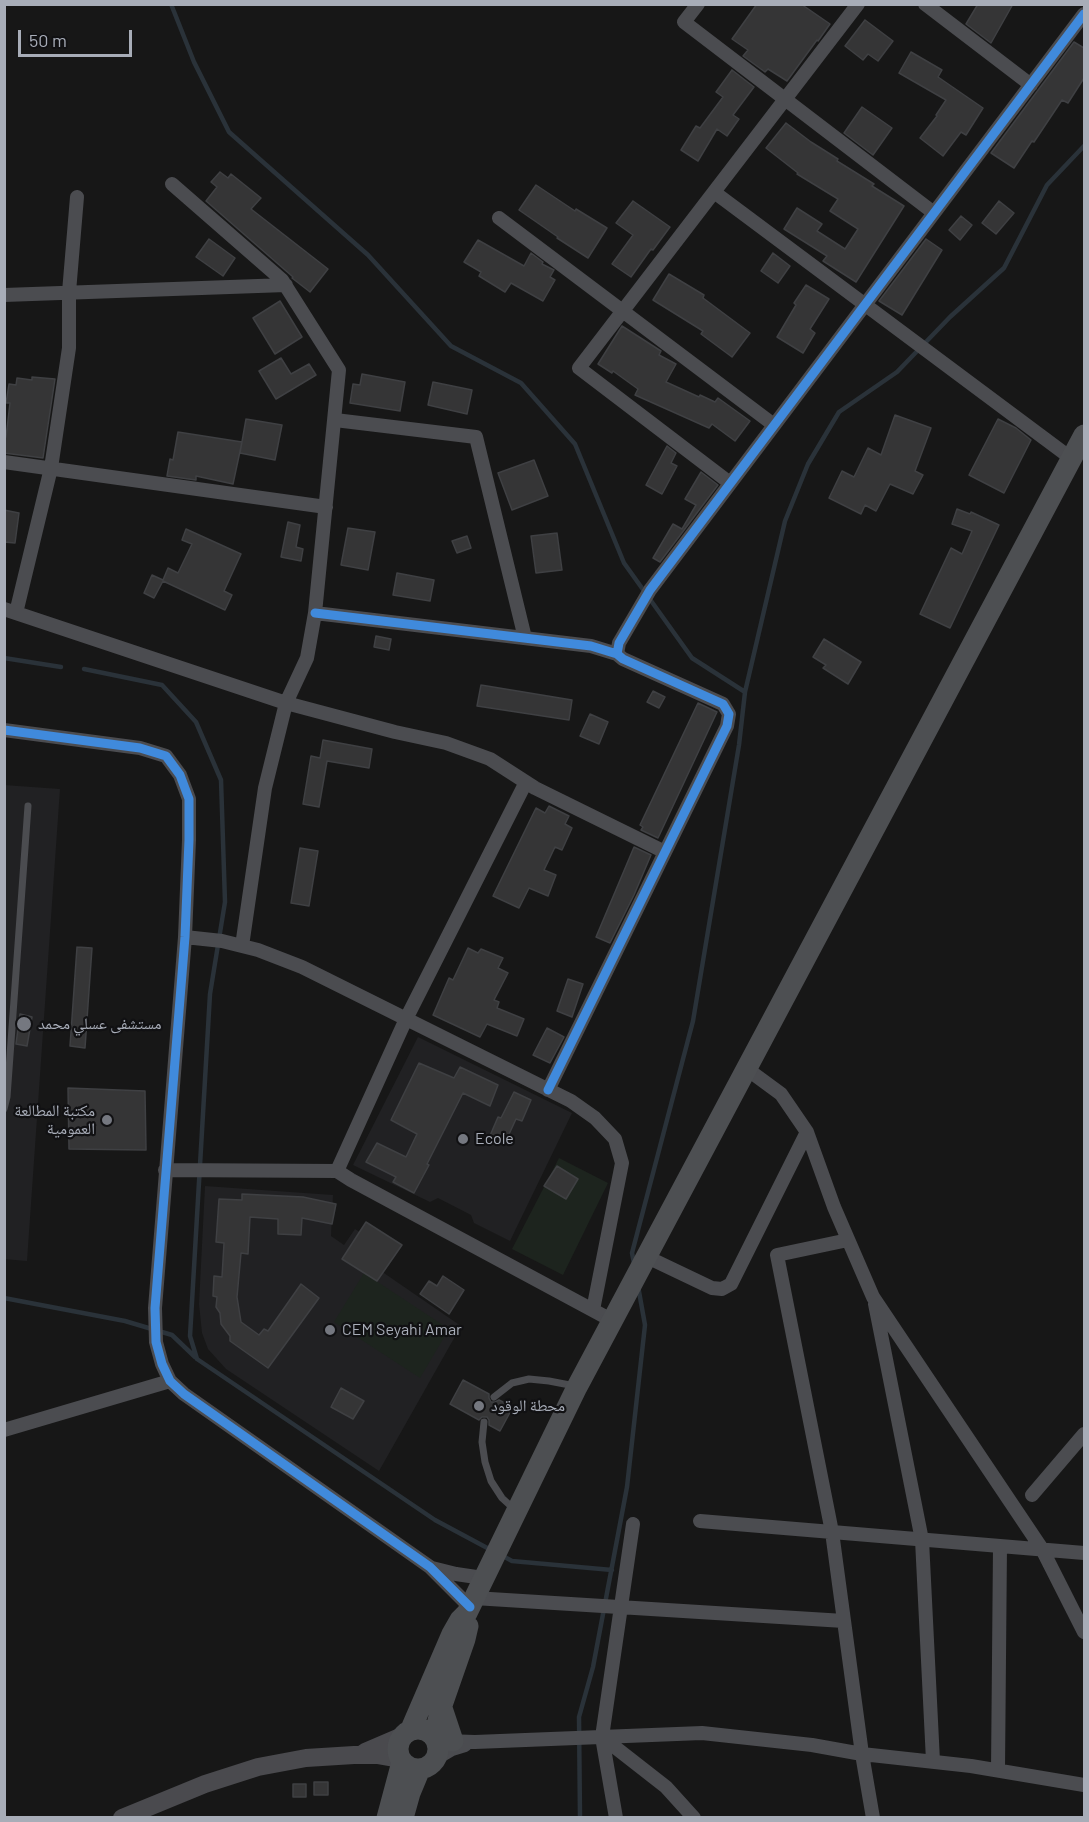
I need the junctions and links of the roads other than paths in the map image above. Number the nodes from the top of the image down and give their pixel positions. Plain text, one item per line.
1 (698, 4) edge
2 (858, 4) edge
3 (925, 4) edge
4 (1084, 14) edge
5 (1031, 85) junction
6 (785, 99) junction
7 (172, 184) dead end
8 (714, 192) junction
9 (77, 197) dead end
10 (934, 213) junction
11 (499, 219) dead end
12 (286, 285) junction
13 (69, 292) junction
14 (4, 295) edge
15 (865, 305) junction
16 (622, 311) junction
17 (335, 420) junction
18 (774, 425) junction
19 (1084, 435) edge
20 (1071, 459) junction
21 (4, 462) edge
22 (51, 468) junction
23 (730, 483) junction
24 (326, 507) junction
25 (10, 611) edge
26 (315, 613) junction
27 (525, 638) junction
28 (617, 654) junction
29 (286, 703) junction
30 (4, 730) edge
31 (526, 782) junction
32 (28, 806) dead end
33 (665, 852) junction
34 (185, 937) junction
35 (242, 946) junction
36 (406, 1019) junction
37 (747, 1069) junction
38 (548, 1090) junction
39 (4, 1109) edge
40 (807, 1132) junction
41 (165, 1170) junction
42 (337, 1171) junction
43 (848, 1240) junction
44 (647, 1257) junction
45 (873, 1297) junction
46 (593, 1310) junction
47 (613, 1321) junction
48 (170, 1381) junction
49 (577, 1387) junction
50 (494, 1397) dead end
51 (484, 1422) dead end
52 (4, 1430) edge
53 (1084, 1434) edge
54 (1032, 1496) dead end
55 (517, 1511) junction
56 (700, 1521) dead end
57 (633, 1524) dead end
58 (832, 1532) junction
59 (922, 1540) junction
60 (1000, 1546) junction
61 (1042, 1549) junction
62 (1084, 1553) edge
63 (430, 1567) junction
64 (483, 1578) junction
65 (471, 1606) junction
66 (620, 1607) junction
67 (844, 1621) junction
68 (1084, 1632) edge
69 (405, 1733) junction
70 (602, 1737) junction
71 (476, 1742) junction
72 (426, 1753) junction
73 (862, 1754) junction
74 (354, 1755) junction
75 (933, 1761) junction
76 (998, 1770) junction
77 (1084, 1785) edge
78 (122, 1818) edge
79 (387, 1818) edge
80 (403, 1818) edge
81 (616, 1818) edge
82 (694, 1818) edge
83 (873, 1818) edge

1 - 6 street
2 - 6 street
3 - 5 street
4 - 5 street
5 - 10 street
6 - 8 street
6 - 10 street
7 - 12 street
8 - 15 street
8 - 16 street
9 - 13 street
10 - 15 street
11 - 16 street
12 - 13 street
12 - 17 street
13 - 14 street
13 - 22 street
15 - 18 street
15 - 20 street
16 - 18 street
16 - 23 street
17 - 24 street
17 - 27 street
18 - 23 street
19 - 20 main road
20 - 37 main road
21 - 22 street
22 - 24 street
22 - 25 street
23 - 28 street
24 - 26 street
25 - 29 street
26 - 27 street
26 - 29 street
27 - 28 street
28 - 33 street
29 - 31 street
29 - 35 street
30 - 34 street
31 - 33 street
31 - 36 street
32 - 39 lane
33 - 38 street
34 - 35 street
34 - 41 street
35 - 36 street
36 - 38 street
36 - 42 street
37 - 40 street
37 - 44 main road
38 - 46 street
40 - 43 street
40 - 44 street
41 - 42 street
41 - 48 street
42 - 46 street
43 - 45 street
43 - 58 street
44 - 47 main road
45 - 59 street
45 - 61 street
46 - 47 street
47 - 49 main road
48 - 52 street
48 - 63 street
49 - 50 lane
49 - 55 main road
51 - 55 lane
53 - 54 street
55 - 64 main road
56 - 58 street
57 - 66 street
58 - 59 street
58 - 67 street
59 - 60 street
59 - 75 street
60 - 61 street
60 - 76 street
61 - 62 street
61 - 68 street
63 - 64 street
63 - 65 street
64 - 65 main road
65 - 66 street
65 - 69 main road
65 - 72 main road
66 - 67 street
66 - 70 street
67 - 73 street
69 - 72 main road
69 - 72 main road
69 - 74 street
70 - 71 street
70 - 73 street
70 - 81 street
70 - 82 street
71 - 72 street
71 - 72 street
72 - 74 street
72 - 79 main road
72 - 80 main road
73 - 75 street
73 - 83 street
74 - 78 street
75 - 76 street
76 - 77 street

